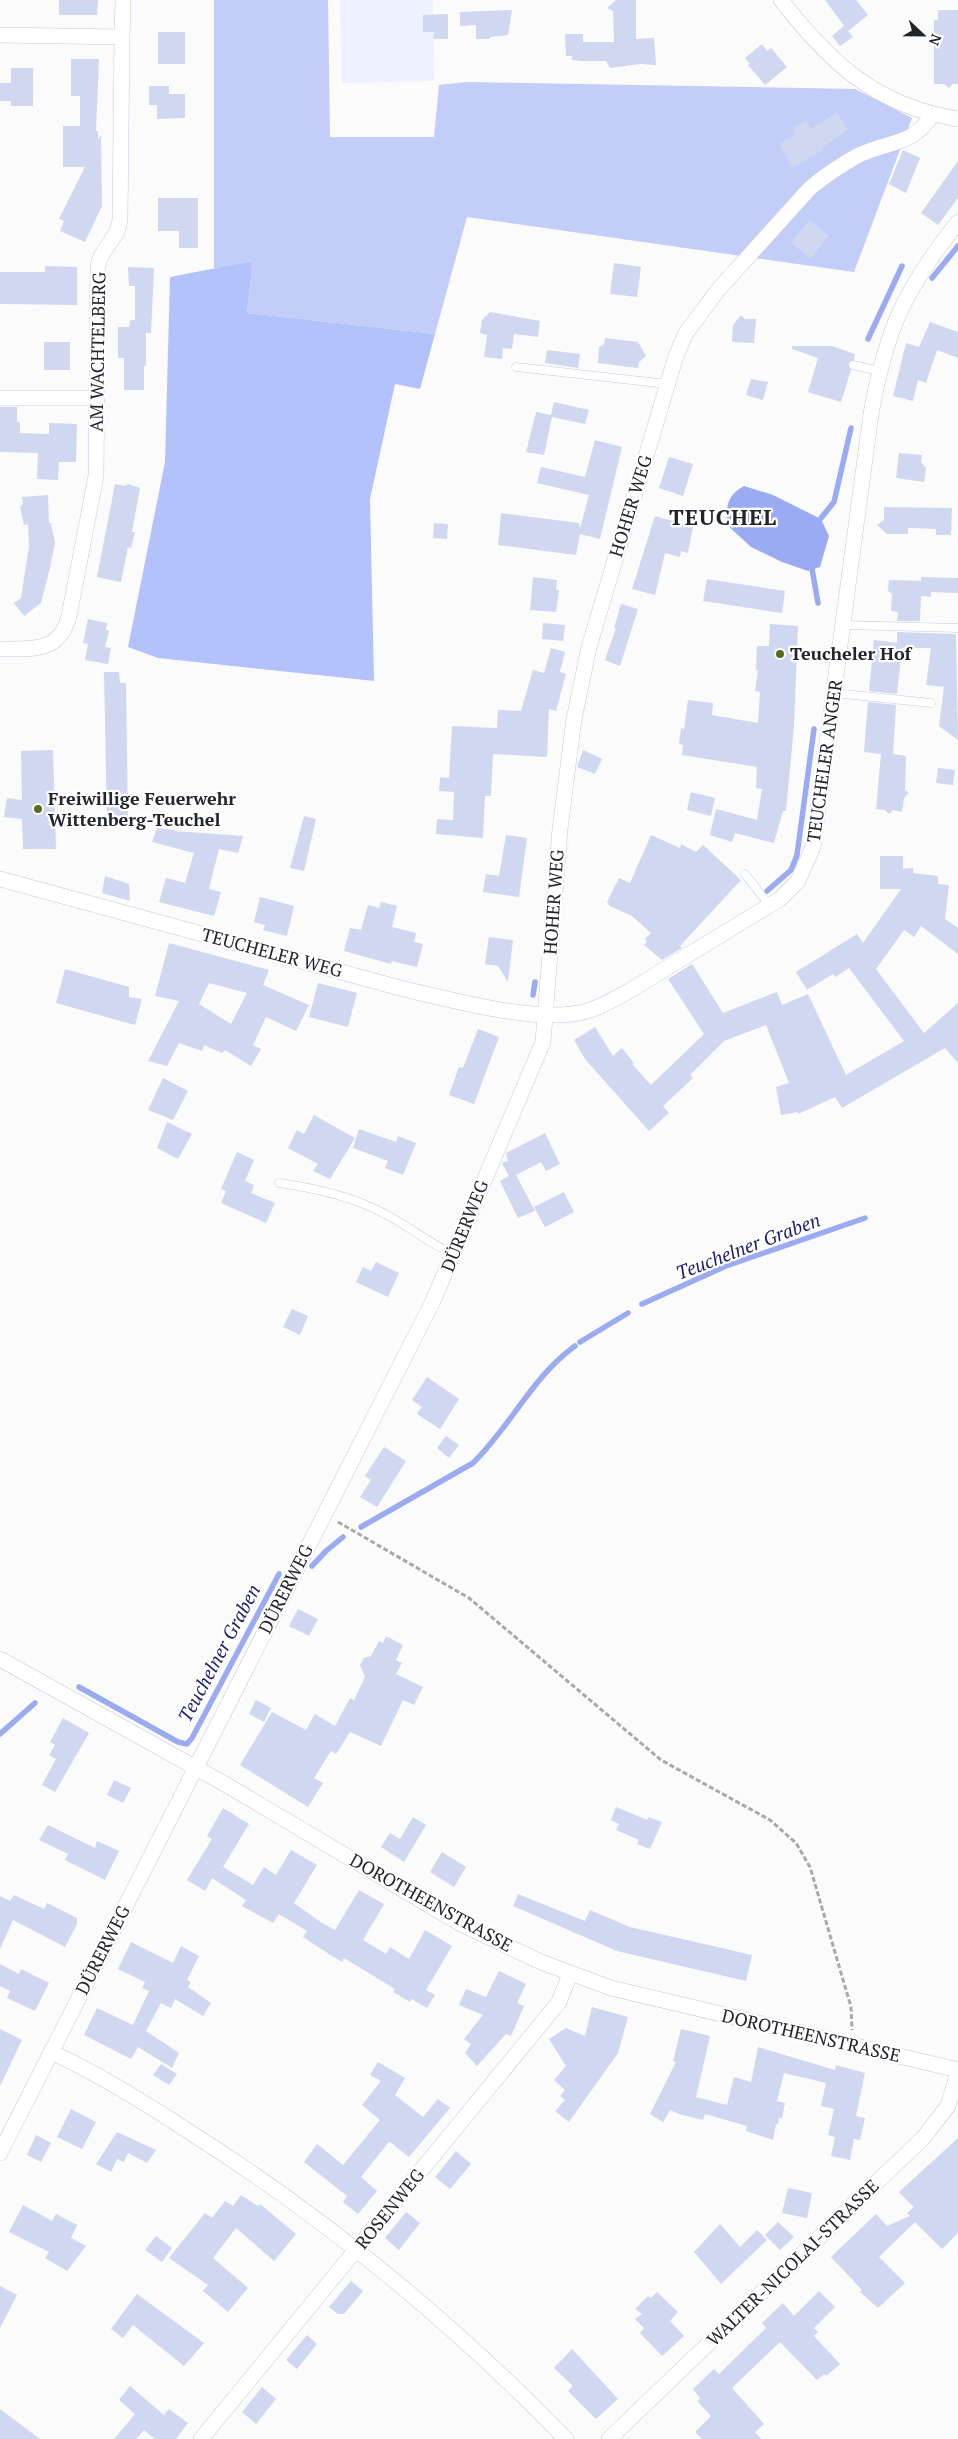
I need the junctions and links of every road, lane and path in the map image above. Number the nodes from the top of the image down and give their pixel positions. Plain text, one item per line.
1 (123, 0) edge
2 (781, 0) edge
3 (0, 35) edge
4 (122, 37) junction
5 (932, 114) junction
6 (958, 119) edge
7 (958, 222) edge
8 (853, 365) dead end
9 (516, 367) dead end
10 (879, 371) junction
11 (667, 384) junction
12 (0, 398) edge
13 (97, 398) junction
14 (843, 625) junction
15 (958, 628) edge
16 (0, 649) edge
17 (834, 693) junction
18 (931, 703) dead end
19 (745, 874) dead end
20 (0, 879) edge
21 (770, 906) junction
22 (546, 1014) junction
23 (279, 1183) dead end
24 (454, 1254) junction
25 (325, 1514) junction
26 (0, 1659) edge
27 (195, 1767) junction
28 (570, 1974) junction
29 (849, 2044) junction
30 (51, 2052) junction
31 (958, 2072) edge
32 (0, 2153) edge
33 (356, 2250) junction
34 (201, 2439) edge
35 (566, 2439) edge
36 (609, 2439) edge

1 - 4 street, AM WACHTELBERG
2 - 5 street
3 - 4 street
4 - 13 street, AM WACHTELBERG
5 - 6 street
5 - 11 street, HOHER WEG
7 - 10 street, TEUCHELER ANGER
8 - 10 lane
9 - 11 lane
10 - 14 street, TEUCHELER ANGER
11 - 22 street, HOHER WEG
12 - 13 street
13 - 16 street, AM WACHTELBERG
14 - 15 lane
14 - 17 street, TEUCHELER ANGER
17 - 18 lane
17 - 21 street, TEUCHELER ANGER
19 - 21 lane
20 - 22 street, TEUCHELER WEG
21 - 22 street, TEUCHELER ANGER
22 - 24 street, DÜRERWEG
23 - 24 lane
24 - 25 street, DÜRERWEG
25 - 27 street, DÜRERWEG
25 - 29 path
26 - 27 street, DOROTHEENSTRASSE
27 - 28 street, DOROTHEENSTRASSE
27 - 30 street, DÜRERWEG
28 - 29 street, DOROTHEENSTRASSE
28 - 33 street, ROSENWEG
29 - 31 street, DOROTHEENSTRASSE
30 - 32 street, DÜRERWEG
30 - 33 street
31 - 36 street, WALTER-NICOLAI-STRASSE
33 - 34 street, ROSENWEG
33 - 35 street

